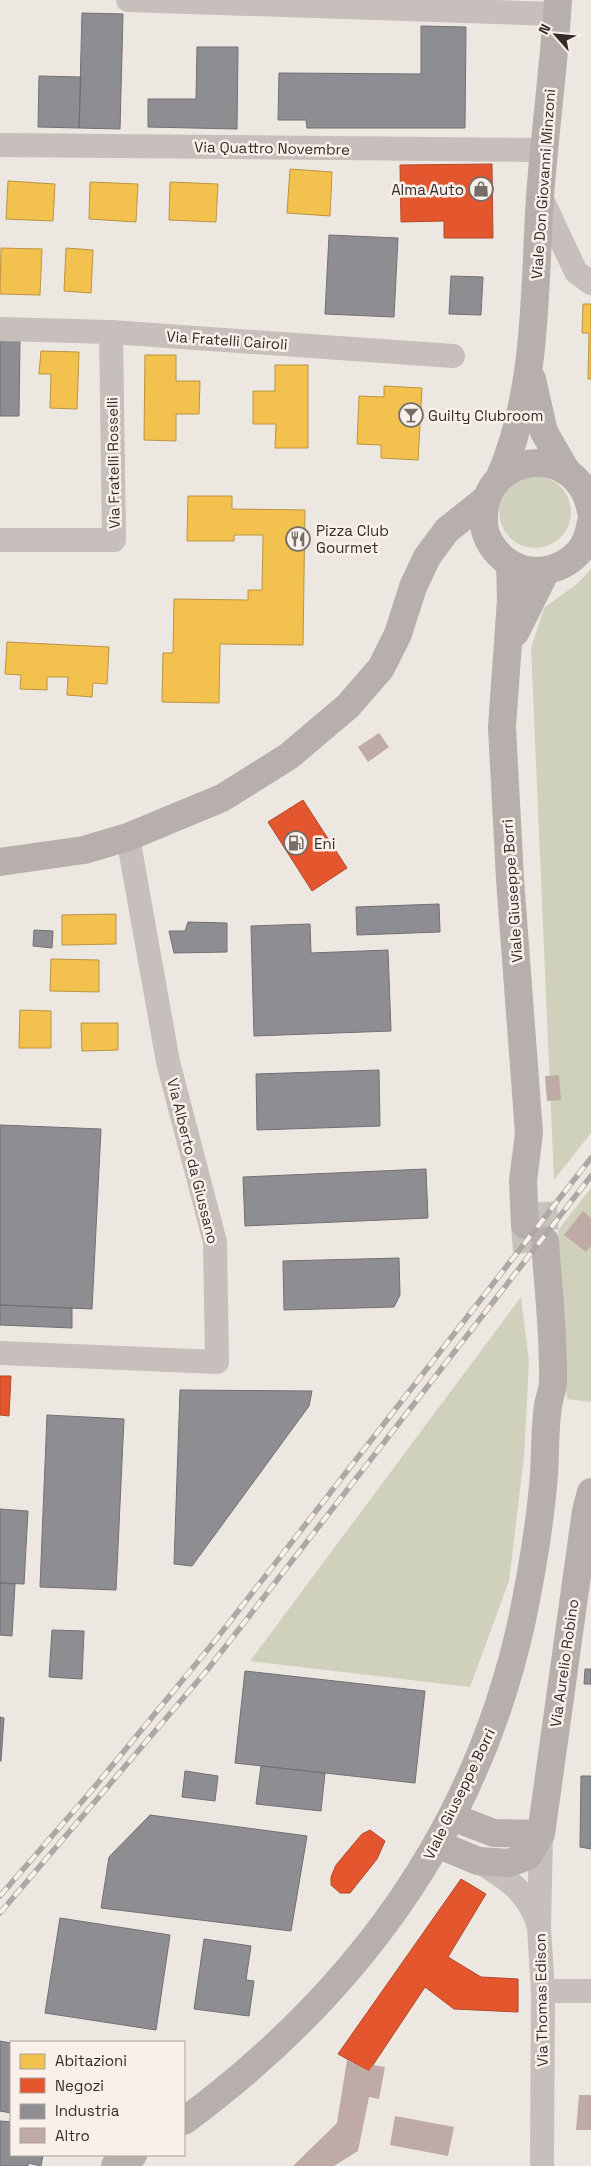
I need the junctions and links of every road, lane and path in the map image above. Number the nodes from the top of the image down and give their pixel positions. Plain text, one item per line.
1 (128, 0) edge
2 (558, 7) edge
3 (0, 145) edge
4 (544, 150) junction
5 (540, 196) junction
6 (591, 283) edge
7 (0, 329) edge
8 (111, 332) junction
9 (453, 356) dead end
10 (530, 368) junction
11 (566, 470) junction
12 (492, 489) junction
13 (591, 512) edge
14 (591, 522) edge
15 (0, 540) edge
16 (489, 541) junction
17 (427, 557) junction
18 (510, 564) junction
19 (546, 571) junction
20 (508, 648) junction
21 (128, 837) junction
22 (0, 862) edge
23 (529, 1133) junction
24 (543, 1202) tunnel mouth
25 (528, 1263) tunnel mouth
26 (0, 1353) edge
27 (548, 1406) junction
28 (591, 1492) edge
29 (452, 1817) junction
30 (541, 1834) junction
31 (437, 1844) junction
32 (478, 1861) junction
33 (539, 1928) junction
34 (543, 1991) junction
35 (591, 1991) edge
36 (185, 2120) edge
37 (131, 2156) edge
38 (115, 2166) edge
39 (542, 2166) edge

1 - 2 street
2 - 4 main road, Viale Don Giovanni Minzoni
3 - 4 street, Via Quattro Novembre
4 - 5 main road, Viale Don Giovanni Minzoni
5 - 6 street
5 - 10 main road, Viale Don Giovanni Minzoni
7 - 8 street, Via Fratelli Cairoli
8 - 9 street, Via Fratelli Cairoli
8 - 15 street, Via Fratelli Rosselli
10 - 11 main road, Viale Don Giovanni Minzoni
10 - 12 main road, Viale Don Giovanni Minzoni
11 - 12 main road
11 - 13 main road, Viale Don Giovanni Minzoni
12 - 16 main road
12 - 17 main road, Viale Don Giovanni Minzoni
14 - 19 main road
16 - 17 main road
16 - 18 main road
17 - 21 main road, Viale Don Giovanni Minzoni
18 - 19 main road
18 - 20 main road, Viale Giuseppe Borri
19 - 20 main road, Viale Giuseppe Borri
20 - 23 main road, Viale Giuseppe Borri
21 - 22 main road, Viale Don Giovanni Minzoni
21 - 26 street, Via Alberto da Giussano
23 - 24 main road, Viale Giuseppe Borri
23 - 27 main road, Viale Giuseppe Borri
25 - 27 main road, Viale Giuseppe Borri
27 - 29 main road, Viale Giuseppe Borri
28 - 30 main road, Via Aurelio Robino
29 - 30 main road
29 - 31 main road, Viale Giuseppe Borri
30 - 32 main road
30 - 33 street, Via Thomas Edison
31 - 32 main road
31 - 36 main road, Viale Giuseppe Borri
32 - 33 street
33 - 34 street, Via Thomas Edison
34 - 35 street
34 - 39 street, Via Thomas Edison
37 - 38 main road

